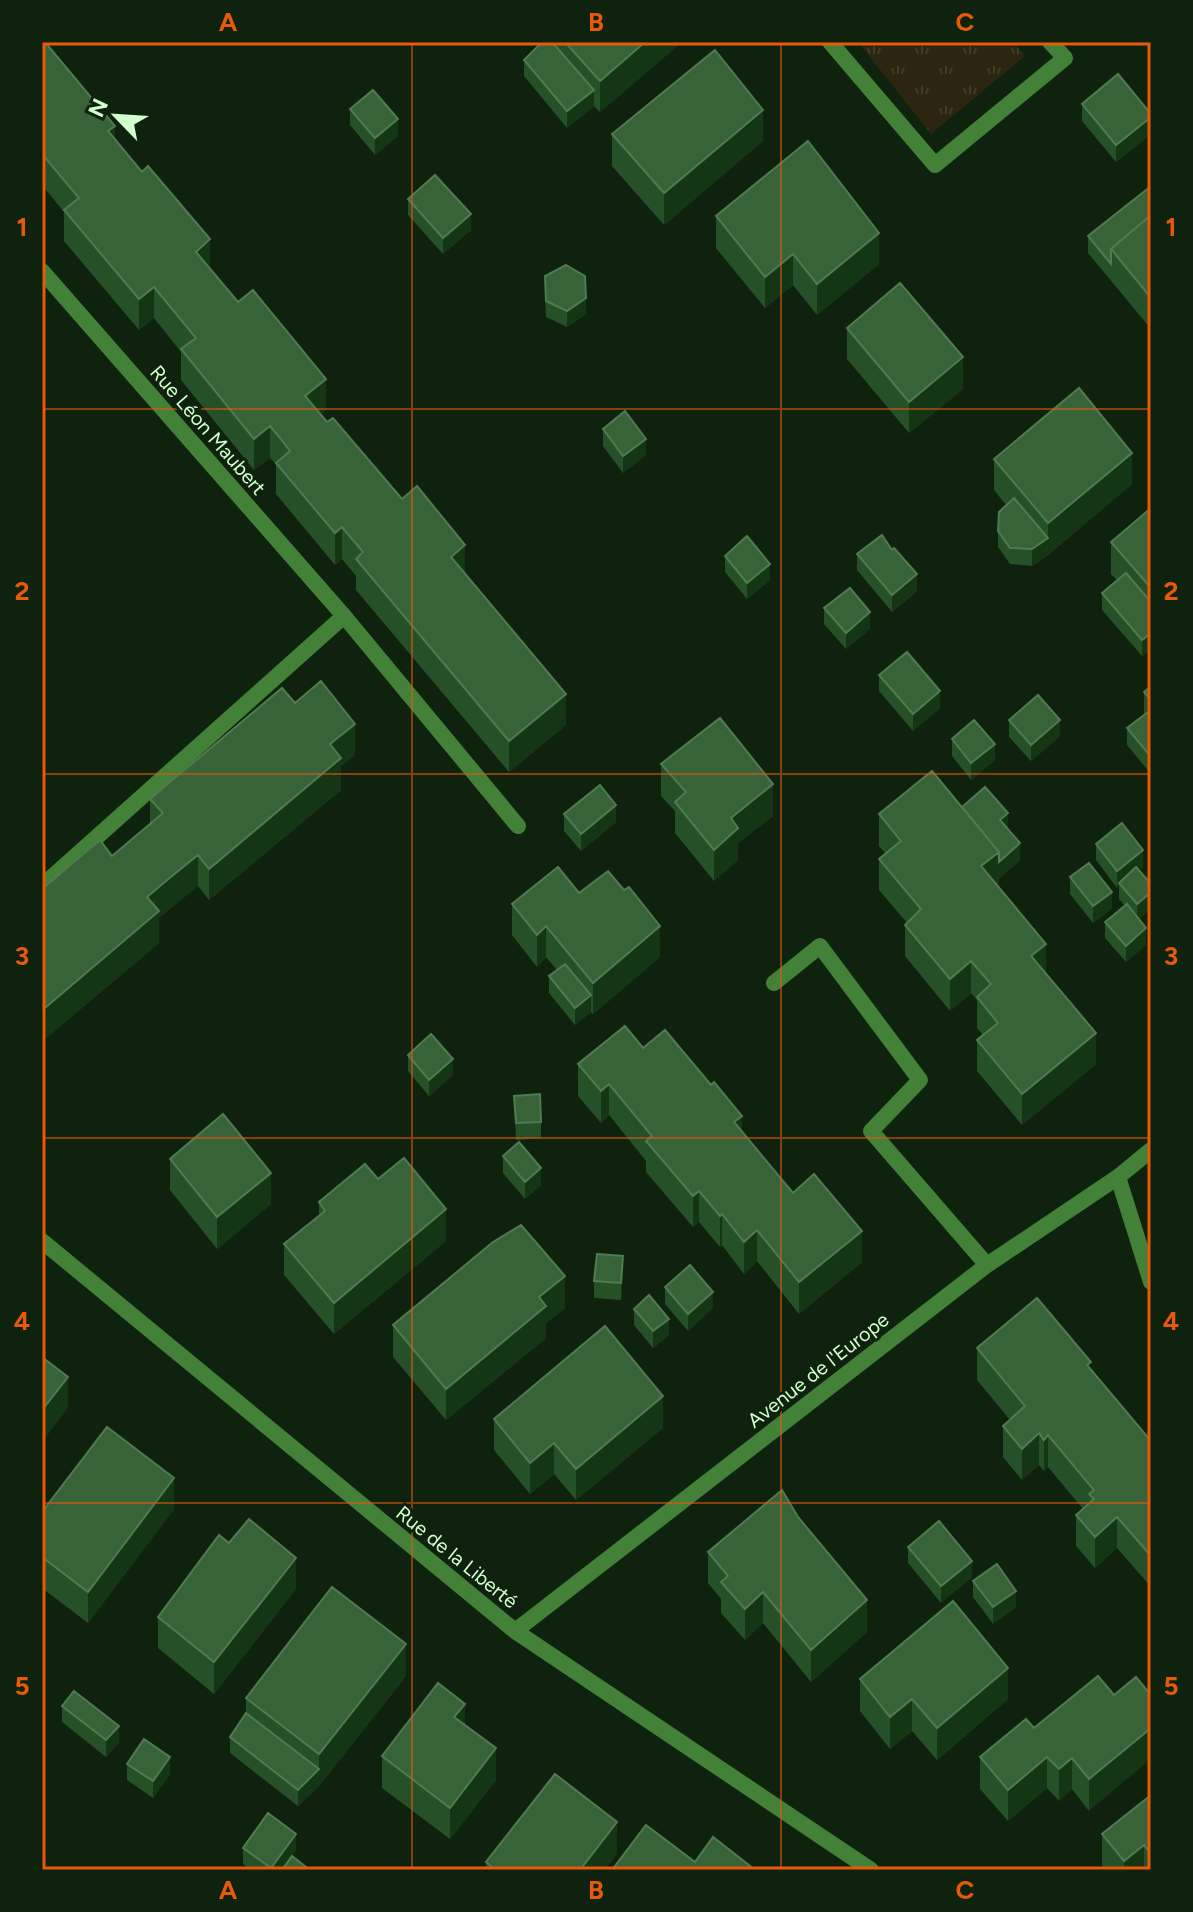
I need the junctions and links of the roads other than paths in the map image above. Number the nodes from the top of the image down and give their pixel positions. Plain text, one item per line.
1 (830, 42) edge
2 (1050, 42) edge
3 (42, 271) edge
4 (344, 616) junction
5 (518, 826) dead end
6 (42, 886) edge
7 (774, 983) dead end
8 (1151, 1150) edge
9 (1118, 1177) junction
10 (42, 1241) edge
11 (987, 1265) junction
12 (1151, 1282) edge
13 (515, 1631) junction
14 (871, 1870) edge

1 - 2 street
3 - 4 street, Rue Léon Maubert
4 - 5 street, Rue Léon Maubert
4 - 6 street
7 - 11 street
8 - 9 street, Avenue de l'Europe
9 - 11 street, Avenue de l'Europe
9 - 12 street
10 - 13 street, Rue de la Liberté
11 - 13 street, Avenue de l'Europe
13 - 14 street, Rue de la Liberté

